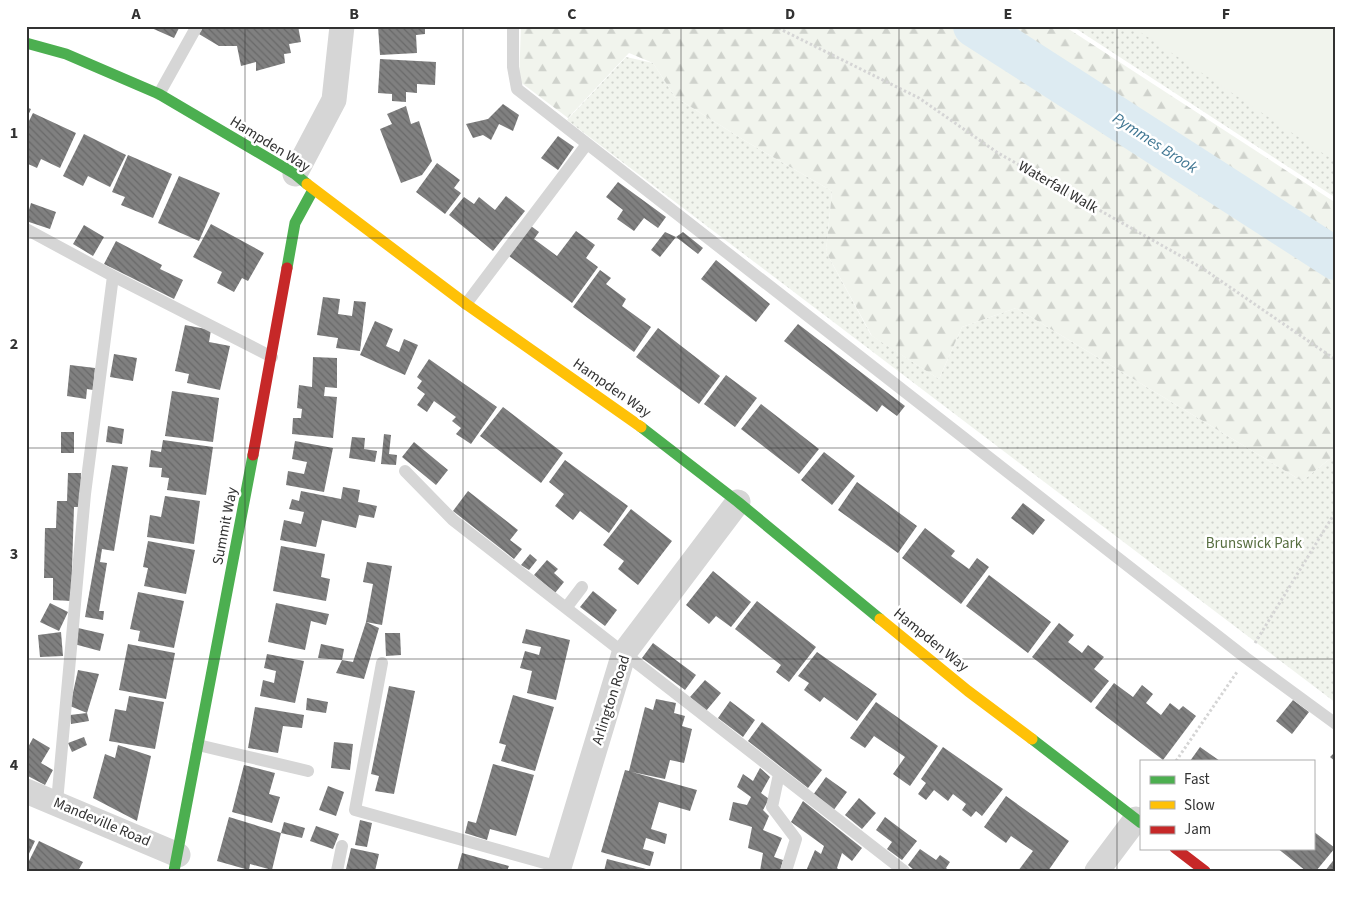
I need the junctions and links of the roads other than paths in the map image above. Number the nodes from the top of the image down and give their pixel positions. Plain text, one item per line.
1 (198, 26) edge
2 (342, 26) edge
3 (513, 26) edge
4 (26, 43) edge
5 (160, 94) junction
6 (587, 144) junction
7 (304, 182) junction
8 (26, 228) edge
9 (113, 276) junction
10 (466, 304) junction
11 (272, 357) junction
12 (404, 472) dead end
13 (738, 502) junction
14 (582, 587) dead end
15 (566, 608) junction
16 (624, 653) junction
17 (382, 663) dead end
18 (1336, 724) edge
19 (198, 745) junction
20 (308, 771) dead end
21 (779, 774) junction
22 (26, 790) edge
23 (57, 802) junction
24 (1138, 821) edge
25 (342, 846) dead end
26 (1178, 850) edge
27 (176, 863) edge
28 (559, 869) edge
29 (337, 871) edge
30 (786, 871) edge
31 (904, 871) edge
32 (1097, 871) edge
33 (1205, 871) edge

1 - 5 lane
2 - 7 street
3 - 6 lane
4 - 5 street, Hampden Way
5 - 7 street, Hampden Way
6 - 10 lane
6 - 18 lane
7 - 10 street, Hampden Way
7 - 11 street, Summit Way
8 - 9 lane
9 - 11 lane
9 - 23 lane
10 - 13 street, Hampden Way
11 - 19 street, Summit Way
12 - 15 lane
13 - 16 street, Arlington Road
13 - 24 street, Hampden Way
14 - 15 lane
15 - 16 lane
16 - 21 lane
16 - 28 street, Arlington Road
17 - 28 lane
19 - 20 lane
19 - 27 street, Summit Way
21 - 30 lane
21 - 31 lane
22 - 23 street, Mandeville Road
23 - 27 street, Mandeville Road
24 - 32 street
25 - 29 lane
26 - 33 street

